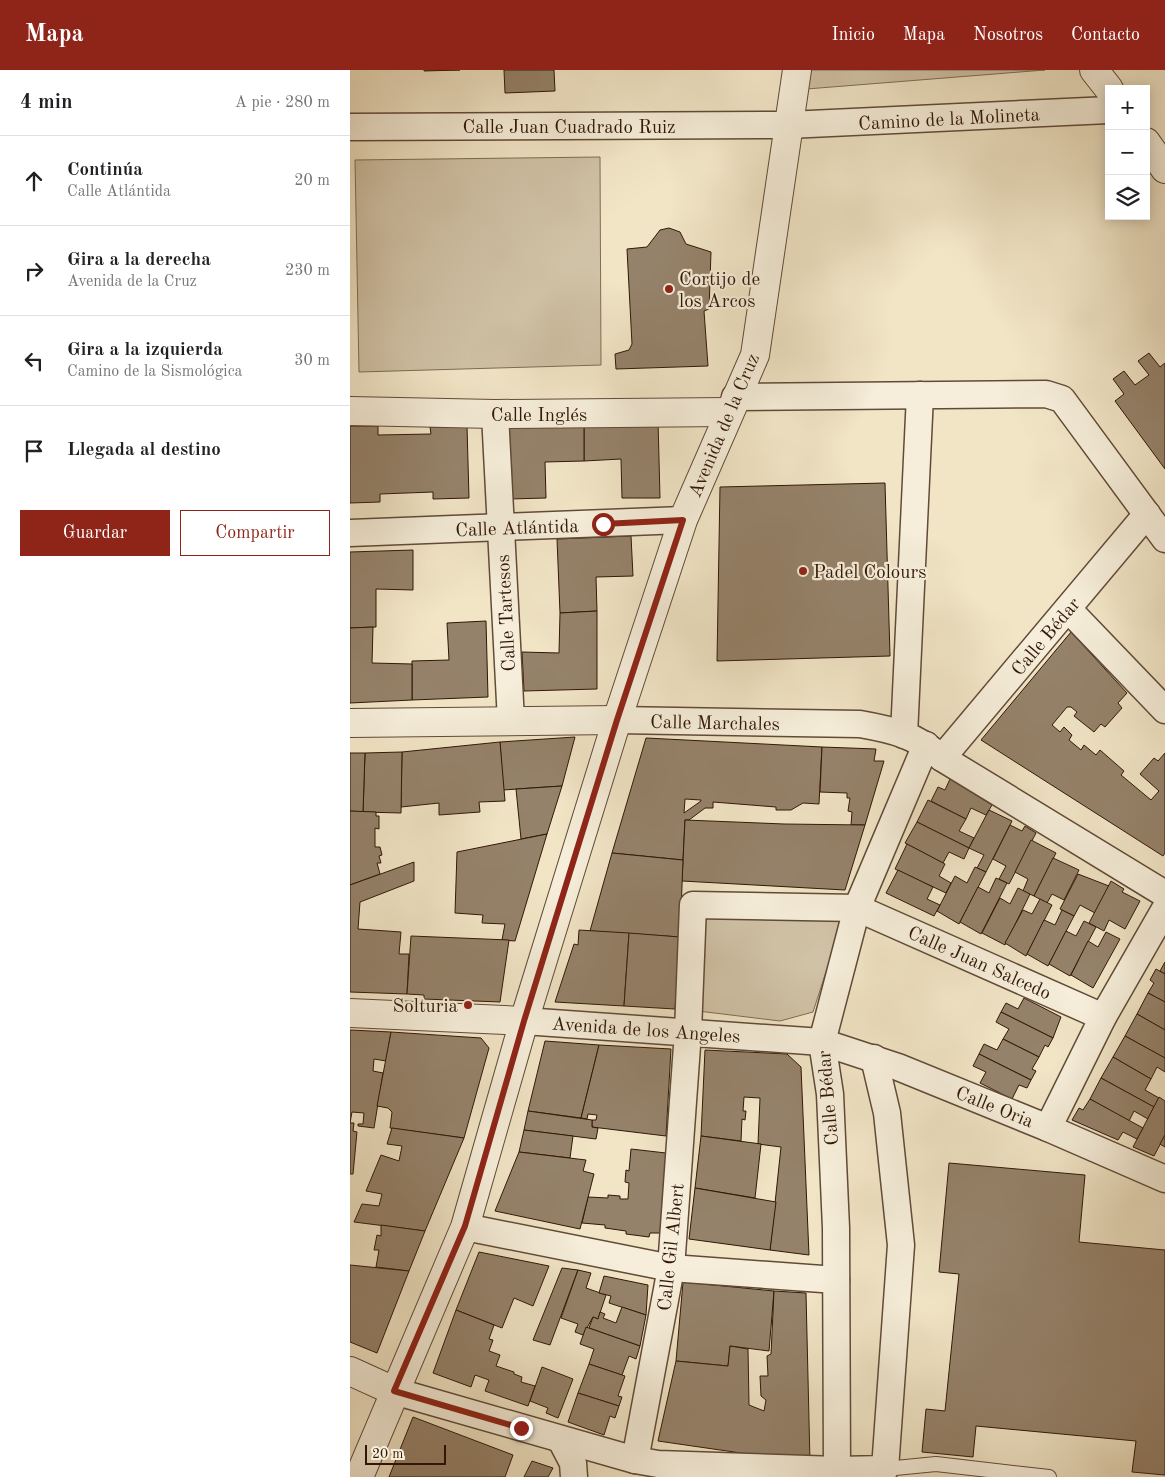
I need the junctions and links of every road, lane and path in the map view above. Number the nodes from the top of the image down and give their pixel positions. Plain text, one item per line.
1 (797, 70) edge
2 (1094, 70) edge
3 (1106, 85) edge
4 (1105, 110) edge
5 (788, 125) junction
6 (350, 127) edge
7 (1150, 148) edge
8 (1165, 169) edge
9 (920, 395) junction
10 (732, 405) junction
11 (350, 411) edge
12 (495, 414) junction
13 (1147, 514) junction
14 (683, 520) junction
15 (500, 527) junction
16 (350, 533) edge
17 (1165, 539) edge
18 (1068, 609) junction
19 (1165, 710) edge
20 (617, 720) junction
21 (511, 721) junction
22 (350, 723) edge
23 (924, 746) junction
24 (1165, 894) edge
25 (857, 908) junction
26 (1165, 909) edge
27 (350, 1013) edge
28 (1102, 1017) junction
29 (524, 1021) junction
30 (688, 1032) junction
31 (822, 1042) junction
32 (874, 1058) junction
33 (1048, 1128) junction
34 (1165, 1179) edge
35 (465, 1226) junction
36 (671, 1268) junction
37 (836, 1280) junction
38 (350, 1371) edge
39 (394, 1391) junction
40 (561, 1440) junction
41 (634, 1460) junction
42 (885, 1469) junction
43 (837, 1470) junction
44 (359, 1477) edge
45 (574, 1477) edge
46 (1048, 1477) edge

1 - 5 street, Avenida de la Cruz
2 - 3 street
4 - 5 street, Camino de la Molineta
5 - 6 street, Calle Juan Cuadrado Ruiz
5 - 10 street, Avenida de la Cruz
7 - 8 street
9 - 10 street
9 - 13 street
9 - 23 street
10 - 12 street, Calle Inglés
10 - 14 street, Avenida de la Cruz
11 - 12 street, Calle Inglés
12 - 15 street, Calle Tartesos
13 - 17 street
13 - 18 street, Calle Bédar
14 - 15 street, Calle Atlántida
14 - 20 street, Avenida de la Cruz
15 - 16 street, Calle Atlántida
15 - 21 street, Calle Tartesos
18 - 19 street
18 - 23 street, Calle Bédar
20 - 21 street, Calle Marchales
20 - 23 street, Calle Marchales
20 - 29 street, Avenida de la Cruz
21 - 22 street, Calle Marchales
23 - 24 street, Calle Marchales
23 - 25 street, Calle Bédar
25 - 28 street, Calle Juan Salcedo
25 - 30 street, Calle Gil Albert
25 - 31 street, Calle Bédar
26 - 28 street
27 - 29 street, Avenida de los Angeles
28 - 33 street
29 - 30 street, Avenida de los Angeles
29 - 35 street, Avenida de la Cruz
30 - 31 street, Avenida de los Angeles
30 - 36 street, Calle Gil Albert
31 - 32 street, Calle Oria
31 - 37 street, Calle Bédar
32 - 33 street, Calle Oria
32 - 42 street
33 - 34 street, Calle Oria
35 - 36 street
35 - 39 street, Avenida de la Cruz
36 - 37 street
36 - 41 street, Calle Gil Albert
37 - 43 street, Calle Bédar
38 - 39 street
39 - 40 street
39 - 44 street, Avenida de la Cruz
40 - 41 street
40 - 45 street
41 - 43 street
42 - 43 street
42 - 46 lane

